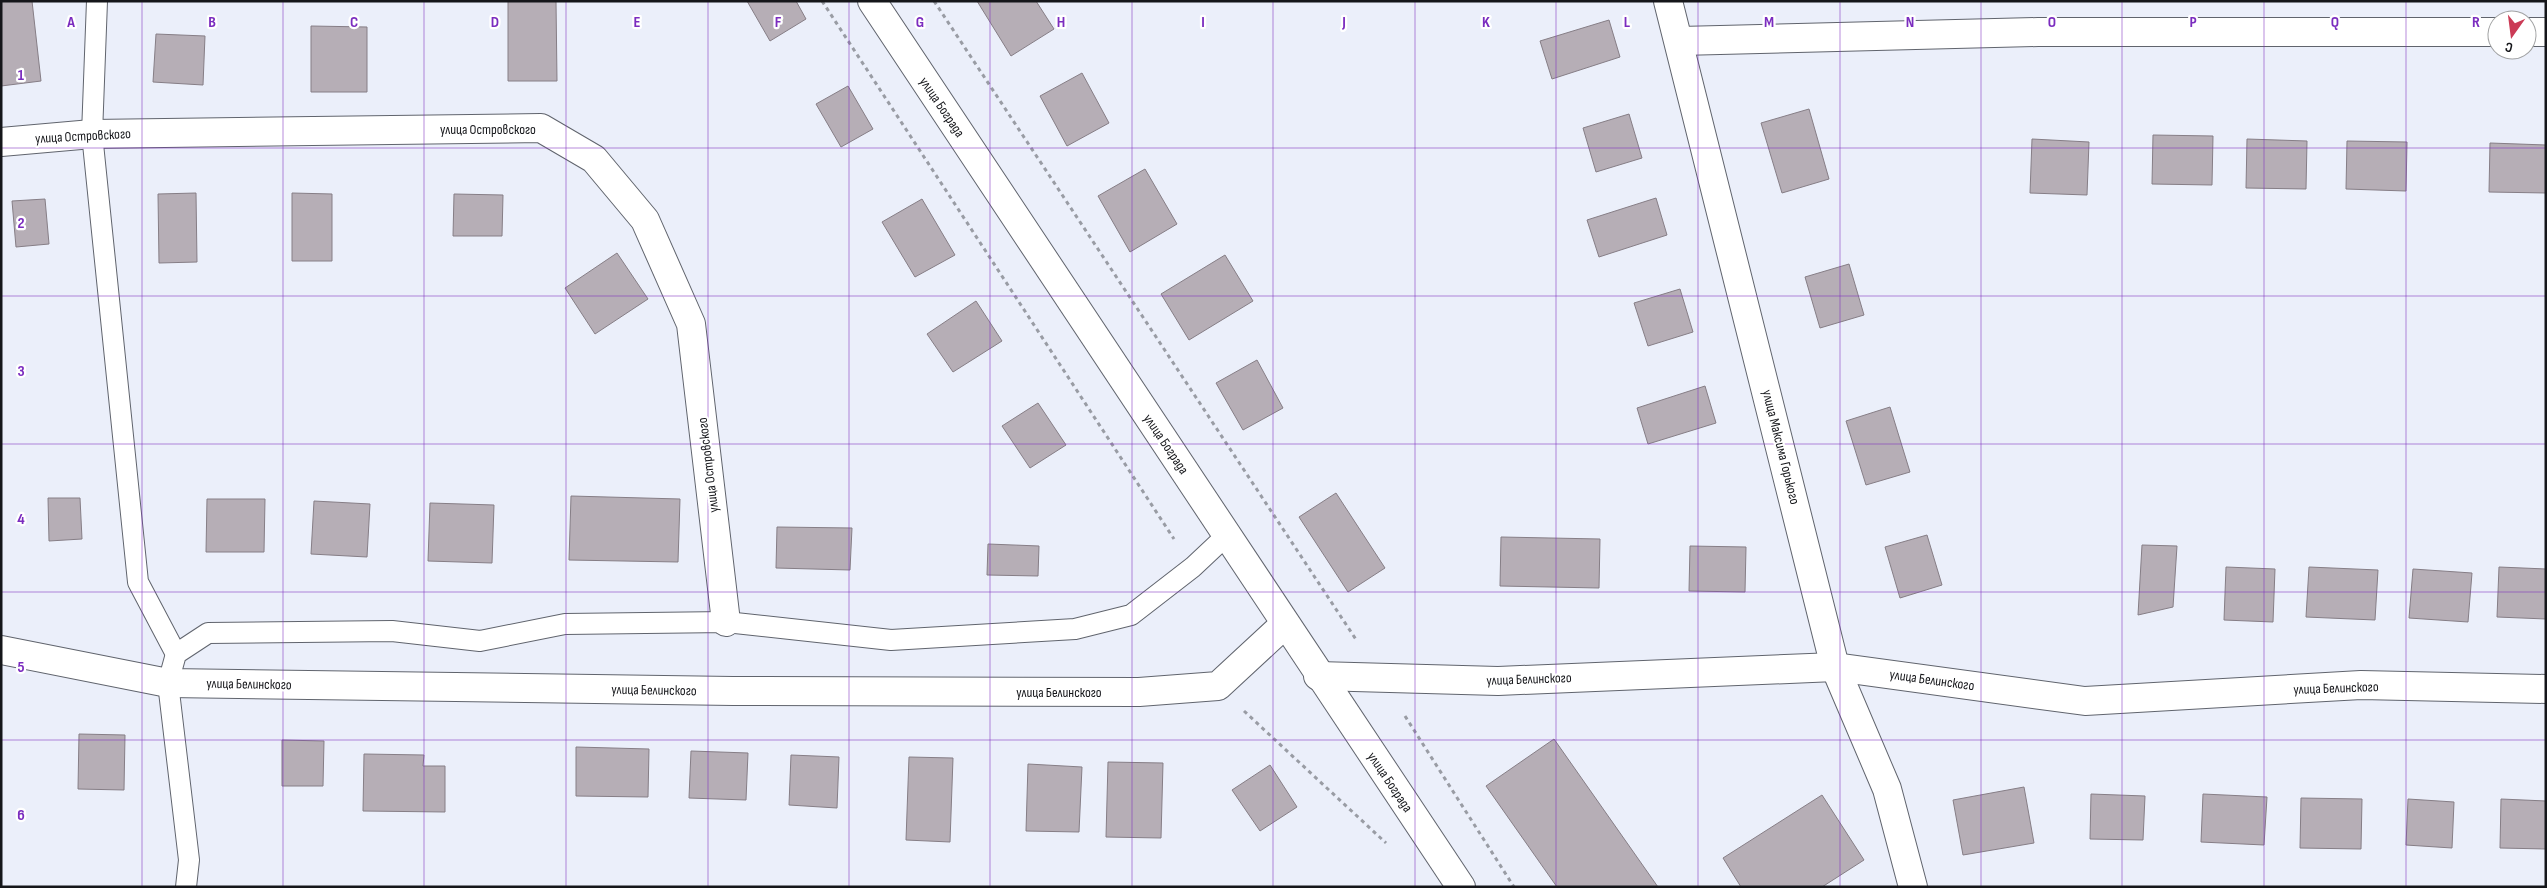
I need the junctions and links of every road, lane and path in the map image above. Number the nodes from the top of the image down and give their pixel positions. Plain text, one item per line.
1 (97, 1) edge
2 (822, 1) edge
3 (872, 1) edge
4 (934, 1) edge
5 (1668, 1) edge
6 (2487, 32) edge
7 (1680, 41) junction
8 (92, 134) junction
9 (1, 142) edge
10 (1226, 536) junction
11 (1193, 567) junction
12 (726, 622) junction
13 (1285, 624) junction
14 (1, 650) edge
15 (176, 654) junction
16 (1835, 667) junction
17 (1318, 676) junction
18 (1382, 679) junction
19 (168, 683) junction
20 (1218, 686) junction
21 (2546, 689) edge
22 (1387, 844) dead end
23 (186, 887) edge
24 (1461, 887) edge
25 (1514, 887) edge
26 (1914, 887) edge

1 - 8 lane
2 - 11 path
3 - 10 street, улица Бограда
4 - 18 path
5 - 7 street, улица Максима Горького
6 - 7 street
7 - 16 street, улица Максима Горького
8 - 9 street, улица Островского
8 - 12 street, улица Островского
8 - 15 lane
10 - 11 lane
10 - 13 street, улица Бограда
11 - 12 lane
12 - 15 lane
13 - 17 street, улица Бограда
13 - 20 street
14 - 19 street, улица Белинского
15 - 19 lane
16 - 18 street, улица Белинского
16 - 21 street, улица Белинского
16 - 26 street, улица Максима Горького
17 - 18 street, улица Белинского
17 - 24 street, улица Бограда
18 - 25 path
19 - 20 street, улица Белинского
19 - 23 lane
20 - 22 path

